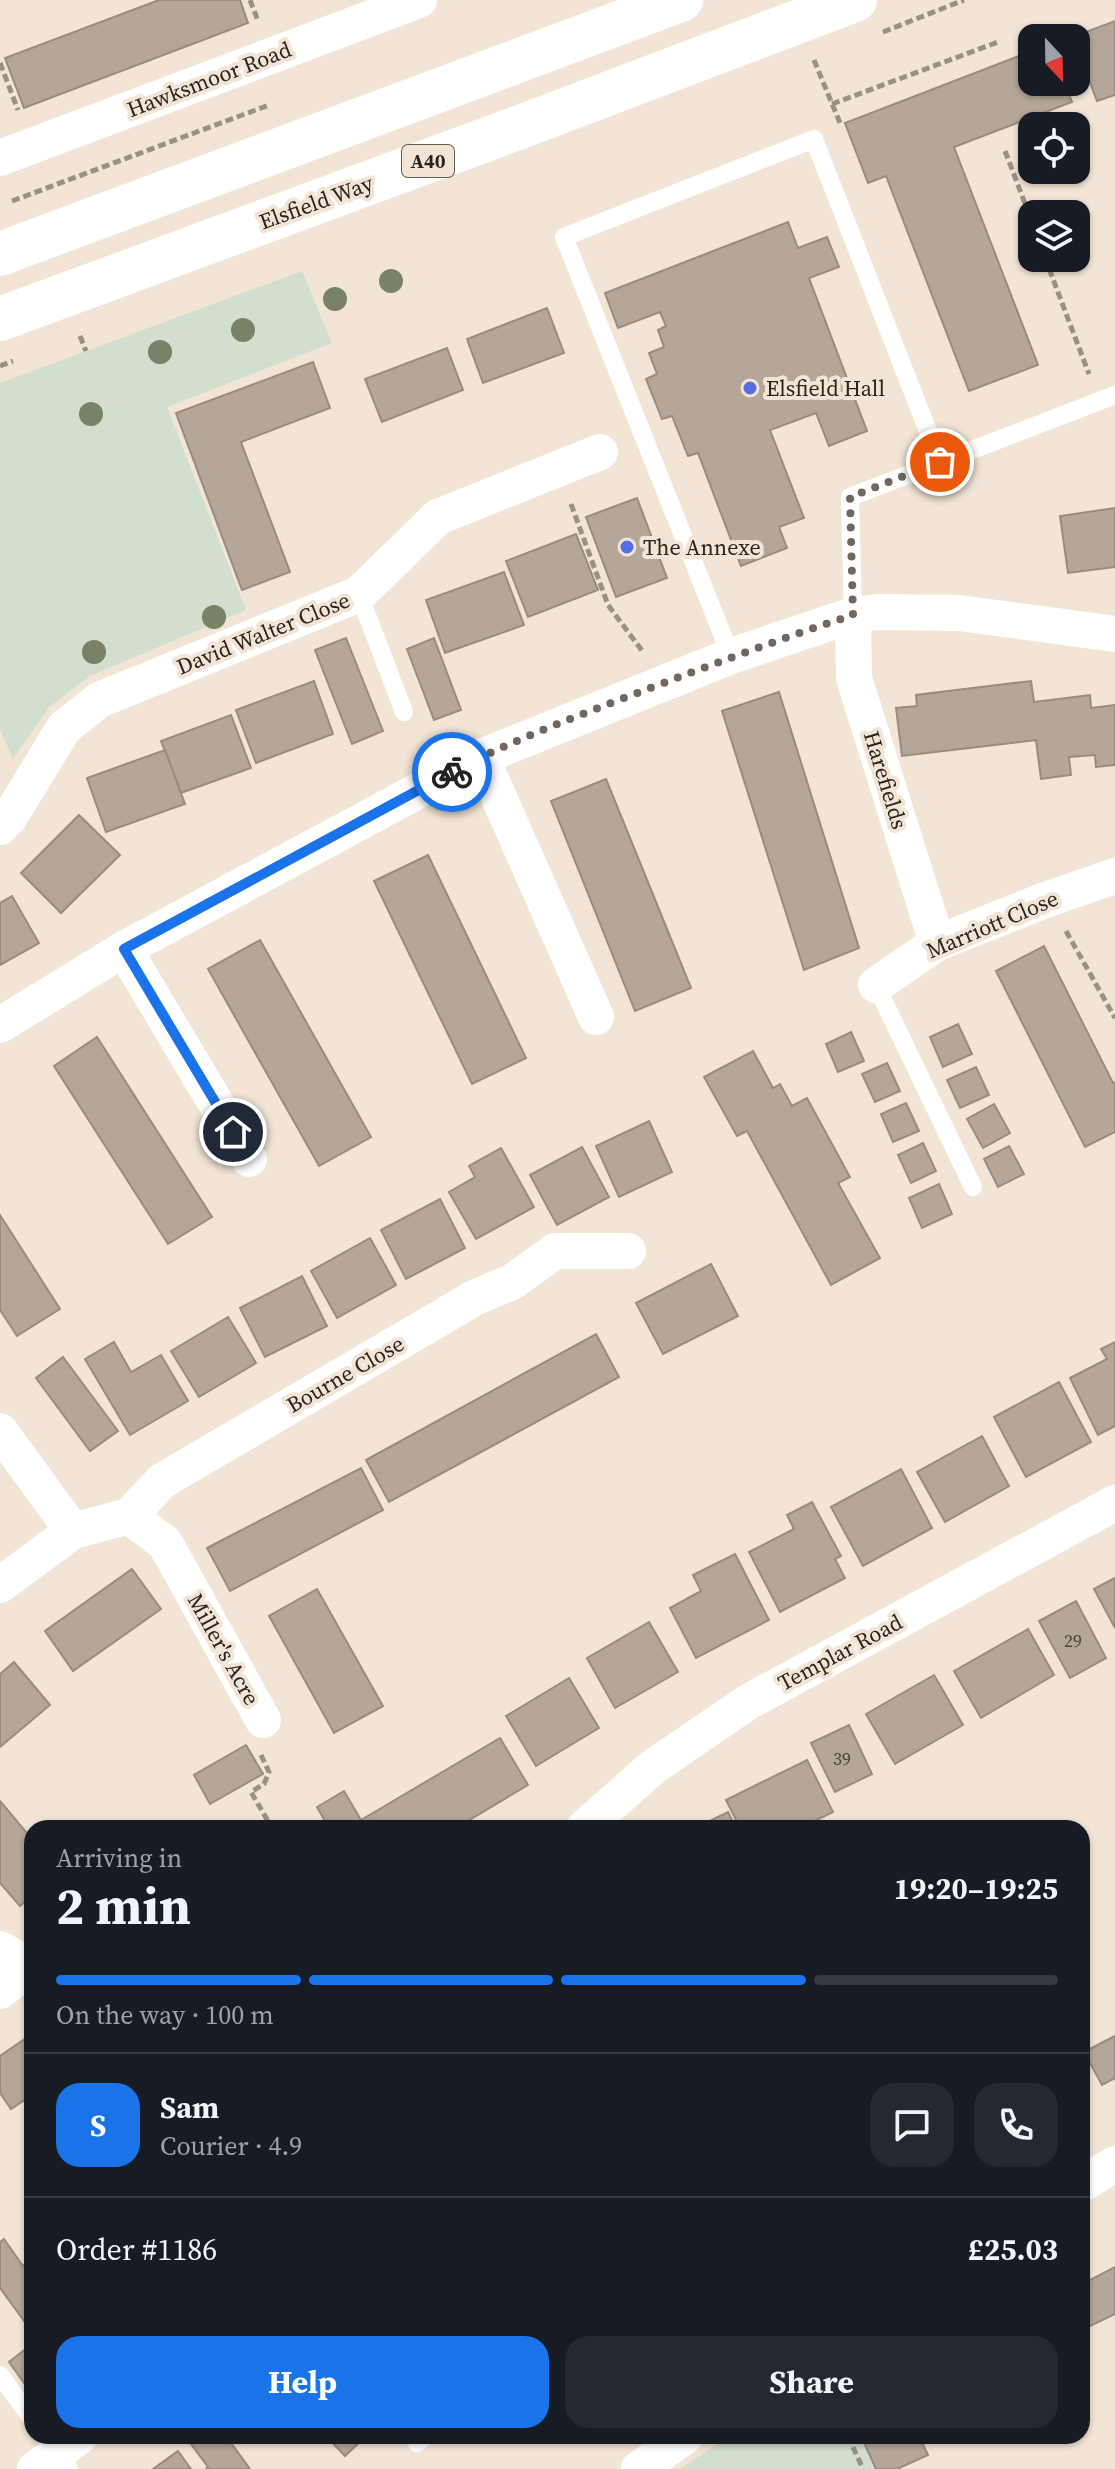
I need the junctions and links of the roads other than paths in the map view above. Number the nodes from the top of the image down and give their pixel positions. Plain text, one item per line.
1 (419, 0) edge
2 (681, 0) edge
3 (855, 0) edge
4 (0, 158) edge
5 (0, 254) edge
6 (0, 319) edge
7 (1107, 398) edge
8 (600, 452) dead end
9 (940, 462) junction
10 (359, 594) junction
11 (853, 615) junction
12 (1115, 634) edge
13 (731, 656) junction
14 (404, 712) dead end
15 (481, 757) junction
16 (0, 827) edge
17 (1115, 876) edge
18 (937, 943) junction
19 (124, 949) junction
20 (876, 985) joint
21 (596, 1017) dead end
22 (0, 1025) edge
23 (249, 1159) dead end
24 (973, 1187) dead end
25 (628, 1251) dead end
26 (0, 1431) edge
27 (1115, 1503) edge
28 (129, 1516) junction
29 (73, 1531) junction
30 (0, 1585) edge
31 (263, 1720) road end
32 (593, 1820) edge
33 (0, 1949) edge
34 (24, 1962) edge
35 (24, 1973) edge
36 (0, 1991) edge
37 (1115, 2164) edge
38 (1090, 2179) edge
39 (0, 2375) edge
40 (24, 2408) edge
41 (674, 2444) edge
42 (639, 2469) edge

1 - 4 street, Hawksmoor Road
2 - 5 highway
3 - 6 highway, Elsfield Way / A40
7 - 9 lane
8 - 10 street, David Walter Close
9 - 11 lane
9 - 13 lane
10 - 14 lane
10 - 16 street, David Walter Close
11 - 12 street
11 - 13 street
11 - 18 street, Harefields
13 - 15 street
15 - 19 street
15 - 21 street
17 - 18 street, Marriott Close
18 - 20 street, Marriott Close
19 - 22 street
19 - 23 street
20 - 24 lane
25 - 28 street, Bourne Close
26 - 29 street
27 - 32 street, Templar Road
28 - 29 street
28 - 31 street, Miller's Acre
29 - 30 street
33 - 34 street
35 - 36 street
37 - 38 street
39 - 40 lane
41 - 42 street

